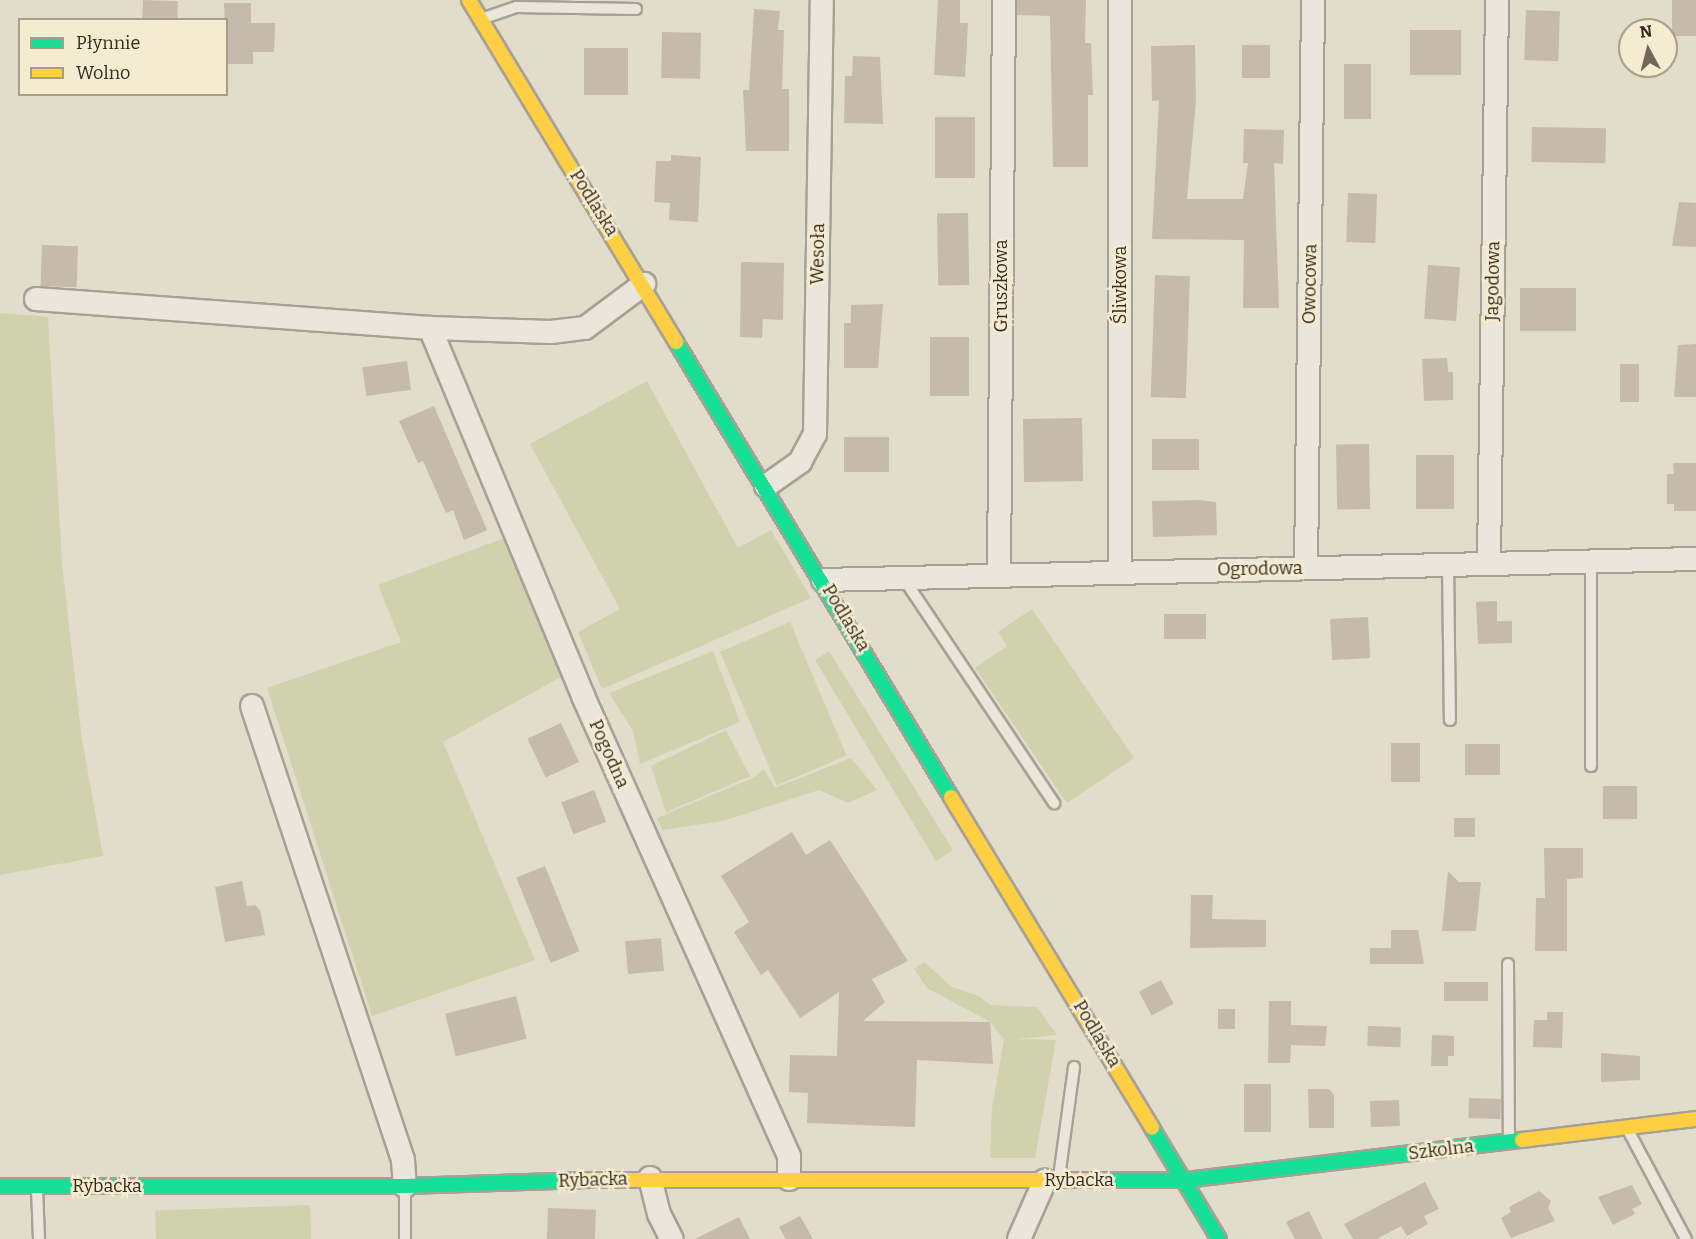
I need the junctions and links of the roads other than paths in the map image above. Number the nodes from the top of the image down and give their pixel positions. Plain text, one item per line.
1 (469, 0) edge
2 (822, 0) edge
3 (1004, 0) edge
4 (1120, 0) edge
5 (1312, 0) edge
6 (1497, 0) edge
7 (636, 9) dead end
8 (481, 19) junction
9 (644, 284) junction
10 (36, 299) dead end
11 (430, 328) junction
12 (766, 486) junction
13 (1696, 559) edge
14 (1592, 560) junction
15 (1489, 561) junction
16 (1448, 563) junction
17 (1305, 568) junction
18 (1120, 571) junction
19 (999, 573) junction
20 (902, 577) junction
21 (824, 580) junction
22 (252, 706) dead end
23 (1449, 720) dead end
24 (1591, 766) dead end
25 (1054, 803) dead end
26 (1508, 964) dead end
27 (1074, 1066) dead end
28 (1696, 1119) edge
29 (1626, 1127) junction
30 (1509, 1141) junction
31 (650, 1178) junction
32 (789, 1179) junction
33 (1052, 1180) junction
34 (1185, 1180) junction
35 (405, 1185) junction
36 (0, 1186) edge
37 (37, 1186) junction
38 (39, 1239) edge
39 (405, 1239) edge
40 (672, 1239) edge
41 (1019, 1239) edge
42 (1219, 1239) edge
43 (1686, 1239) edge

1 - 8 street, Podlaska
2 - 12 street, Wesoła
3 - 19 street, Gruszkowa
4 - 18 street, Śliwkowa
5 - 17 street, Owocowa
6 - 15 street, Jagodowa
7 - 8 lane
8 - 9 street, Podlaska
9 - 11 street
9 - 12 street, Podlaska
10 - 11 street
11 - 32 street, Pogodna
12 - 21 street, Podlaska
13 - 14 street, Ogrodowa
14 - 15 street, Ogrodowa
14 - 24 lane
15 - 16 street, Ogrodowa
16 - 17 street, Ogrodowa
16 - 23 lane
17 - 18 street, Ogrodowa
18 - 19 street, Ogrodowa
19 - 20 street, Ogrodowa
20 - 21 street, Ogrodowa
20 - 25 lane
21 - 34 street, Podlaska
22 - 35 street
26 - 30 lane
27 - 33 lane
28 - 29 street, Szkolna
29 - 30 street, Szkolna
29 - 43 lane
30 - 34 street, Szkolna
31 - 32 street, Rybacka
31 - 35 street, Rybacka
31 - 40 street
32 - 33 street, Rybacka
33 - 34 street, Rybacka
33 - 41 street
34 - 42 street, Podlaska
35 - 37 street, Rybacka
35 - 39 lane
36 - 37 street, Rybacka
37 - 38 lane

